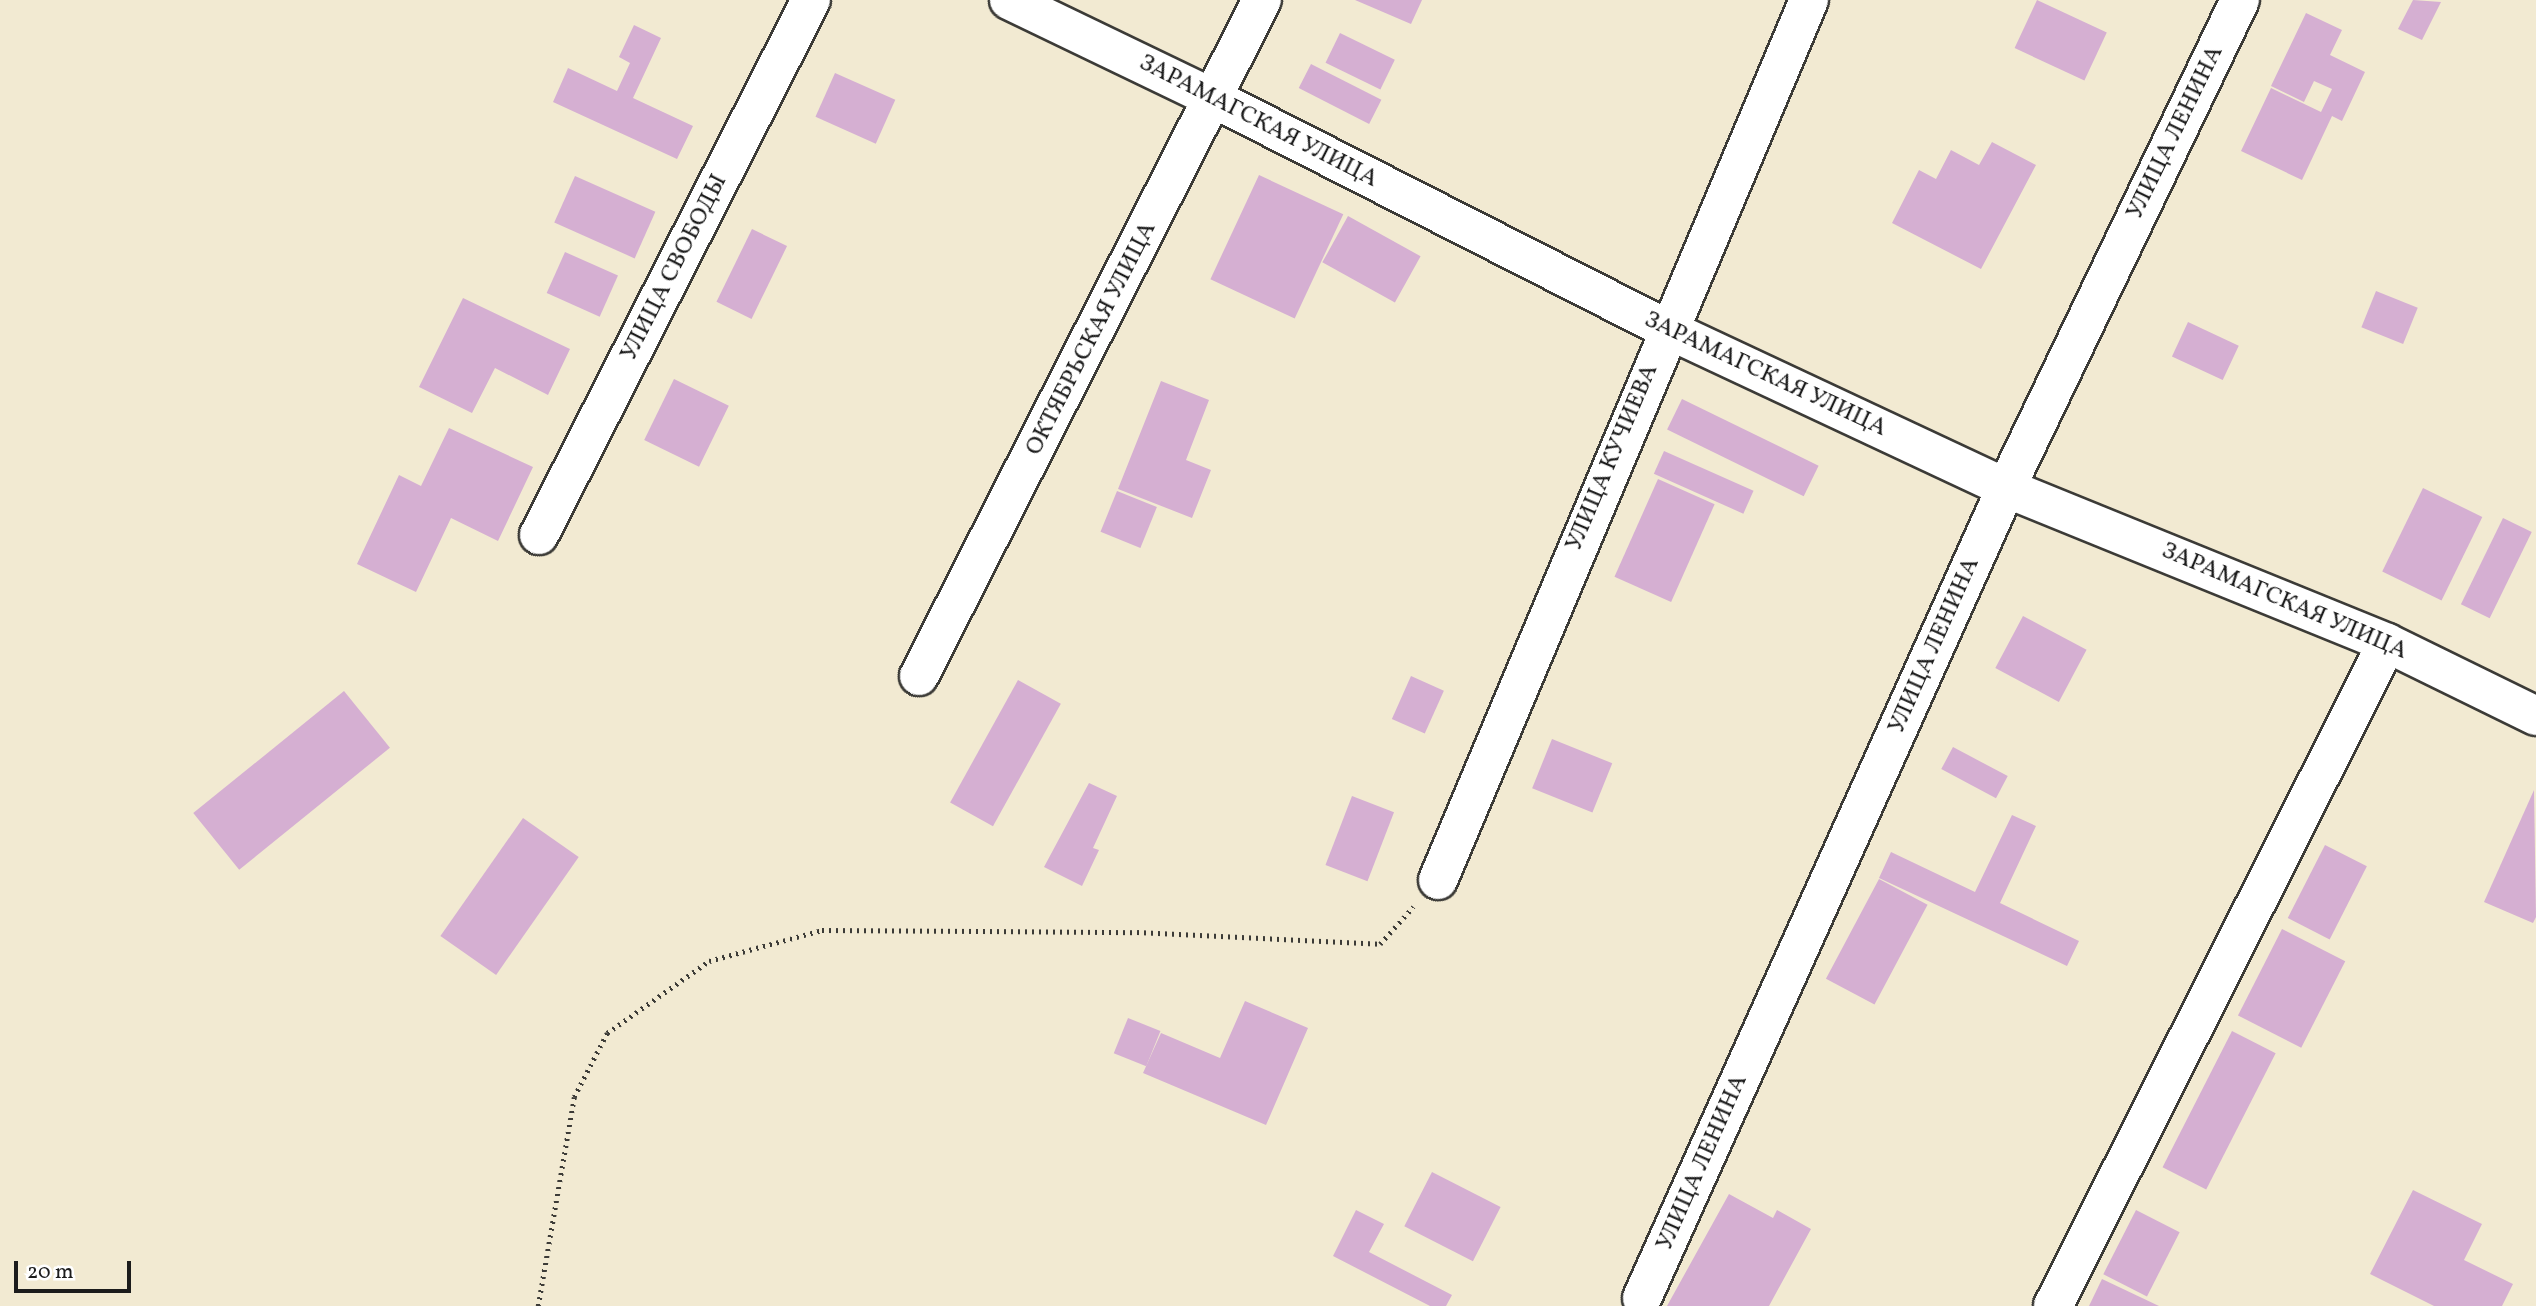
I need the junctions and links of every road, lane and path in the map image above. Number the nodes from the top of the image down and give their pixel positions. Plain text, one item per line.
1 (811, 0) edge
2 (1009, 0) edge
3 (1262, 0) edge
4 (1809, 0) edge
5 (2241, 0) edge
6 (1215, 99) junction
7 (1667, 329) junction
8 (2006, 488) junction
9 (539, 535) dead end
10 (2387, 643) junction
11 (919, 676) dead end
12 (2536, 716) edge
13 (1438, 880) joint
14 (1642, 1298) dead end
15 (538, 1306) edge
16 (2053, 1306) edge

1 - 9 street, УЛИЦА СВОБОДЫ
2 - 6 street, ЗАРАМАГСКАЯ УЛИЦА
3 - 6 street, ОКТЯБРЬСКАЯ УЛИЦА
4 - 7 street, УЛИЦА КУЧИЕВА
5 - 8 street, УЛИЦА ЛЕНИНА
6 - 7 street, ЗАРАМАГСКАЯ УЛИЦА
6 - 11 street, ОКТЯБРЬСКАЯ УЛИЦА
7 - 8 street, ЗАРАМАГСКАЯ УЛИЦА
7 - 13 street, УЛИЦА КУЧИЕВА
8 - 10 street, ЗАРАМАГСКАЯ УЛИЦА
8 - 14 street, УЛИЦА ЛЕНИНА
10 - 12 street, ЗАРАМАГСКАЯ УЛИЦА
10 - 16 street
13 - 15 path

